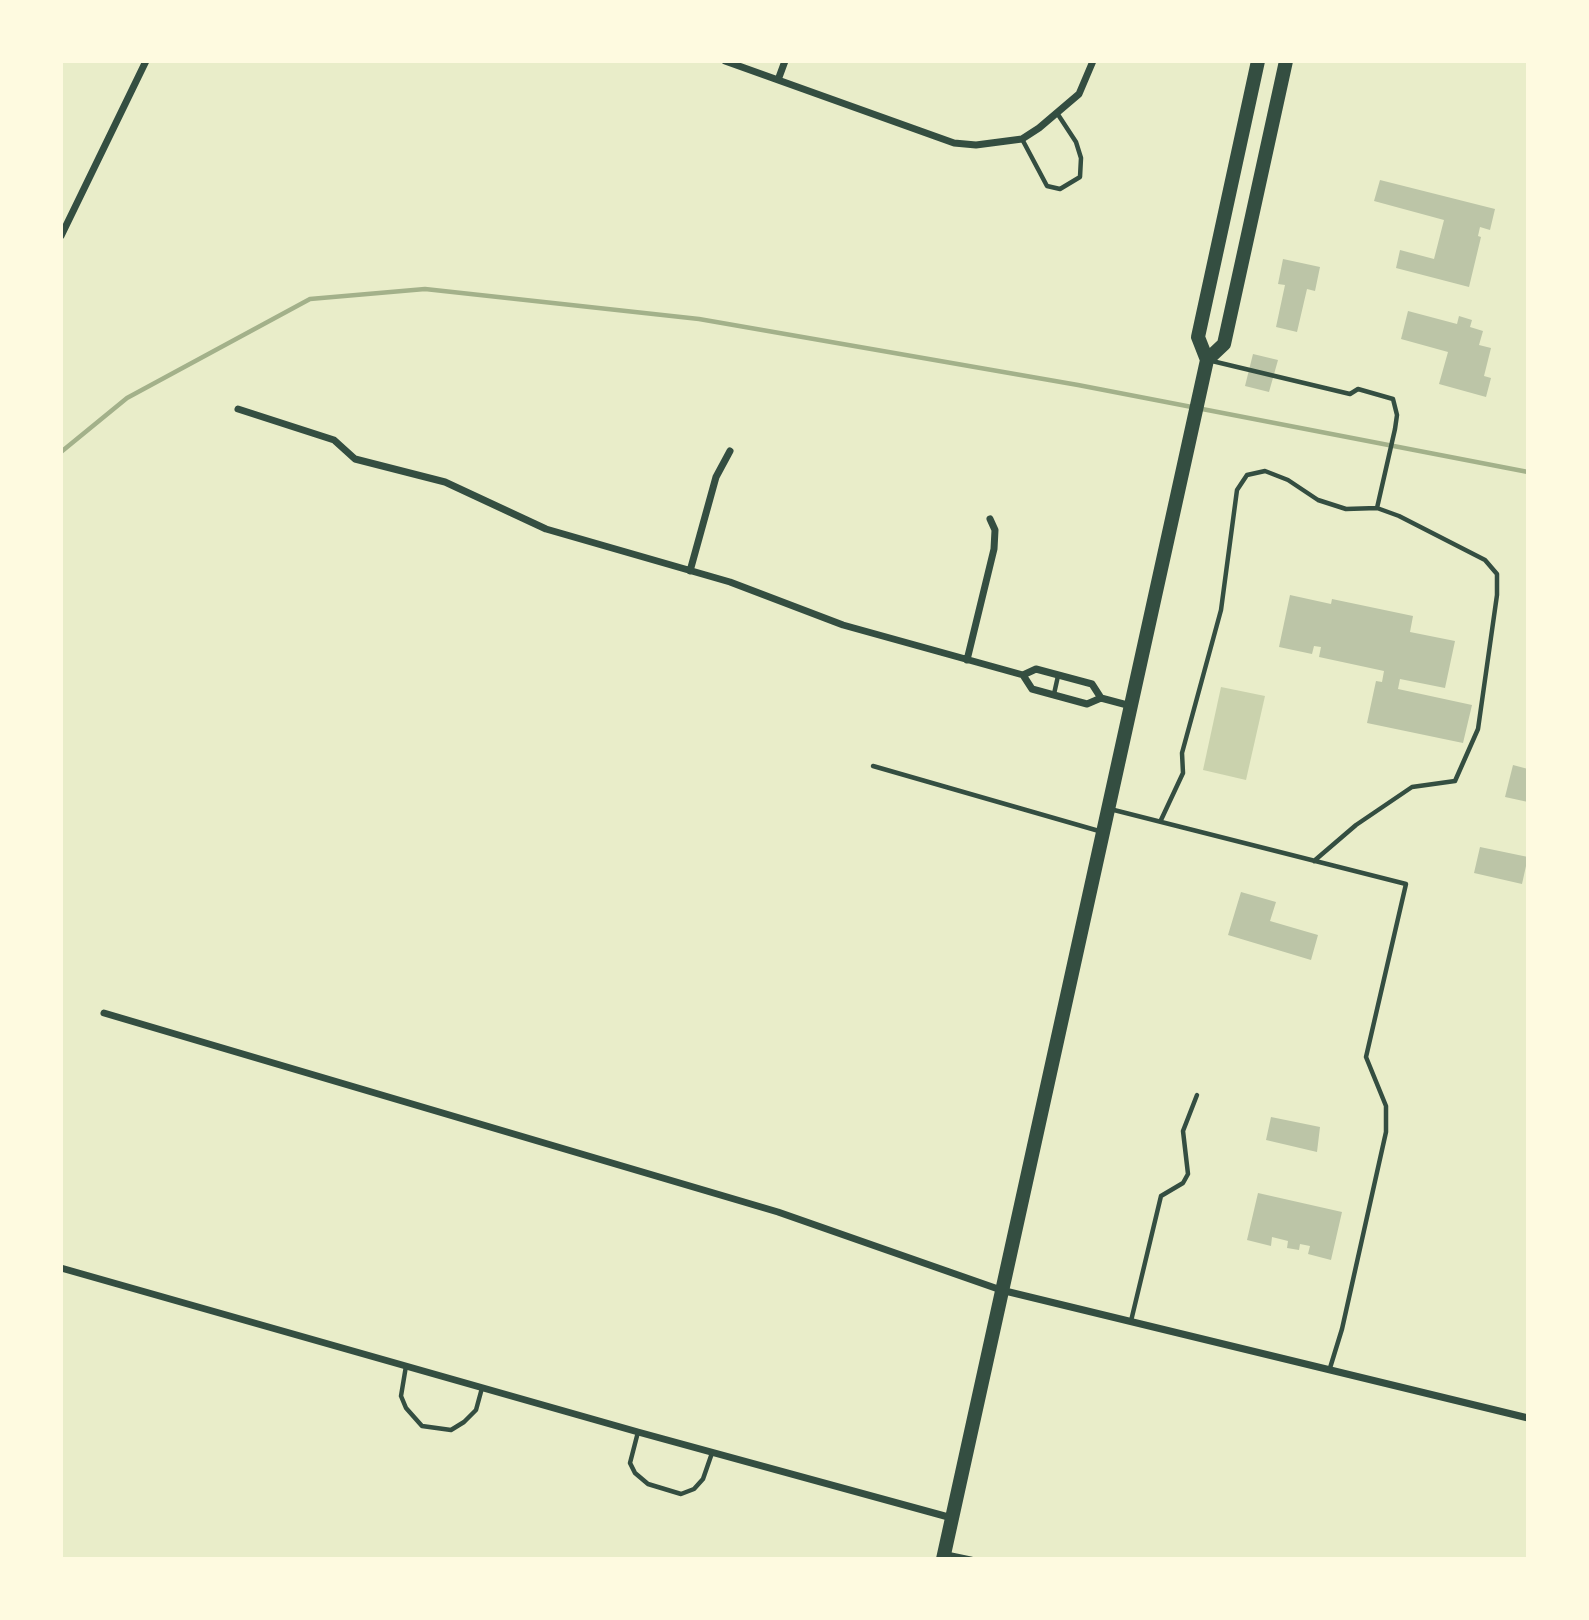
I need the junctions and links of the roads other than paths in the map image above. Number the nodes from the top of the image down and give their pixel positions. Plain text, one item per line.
1 (146, 61) edge
2 (725, 61) edge
3 (785, 61) edge
4 (1093, 61) edge
5 (1258, 61) edge
6 (1286, 61) edge
7 (778, 80) junction
8 (1057, 113) junction
9 (1022, 139) junction
10 (61, 236) edge
11 (1207, 360) junction
12 (238, 409) dead end
13 (730, 450) dead end
14 (1377, 508) junction
15 (990, 519) dead end
16 (690, 570) junction
17 (967, 660) junction
18 (1023, 675) junction
19 (1059, 675) junction
20 (1054, 695) junction
21 (1101, 698) junction
22 (1131, 706) junction
23 (873, 765) dead end
24 (1108, 809) junction
25 (1161, 820) junction
26 (1103, 833) junction
27 (1314, 861) junction
28 (104, 1013) dead end
29 (1196, 1095) dead end
30 (61, 1268) edge
31 (1001, 1290) junction
32 (1131, 1321) junction
33 (407, 1366) junction
34 (1330, 1368) junction
35 (482, 1388) junction
36 (1528, 1418) edge
37 (638, 1432) junction
38 (712, 1452) junction
39 (951, 1518) junction
40 (943, 1556) edge
41 (972, 1559) edge

1 - 10 street
2 - 7 street
3 - 7 street
4 - 8 street
5 - 11 main road
6 - 11 main road
7 - 9 street
8 - 9 street
8 - 9 lane
11 - 14 lane
11 - 22 main road
12 - 16 street
13 - 16 street
14 - 25 lane
14 - 27 lane
15 - 17 street
16 - 17 street
17 - 18 street
18 - 19 street
18 - 20 street
19 - 20 lane
19 - 21 street
20 - 21 street
21 - 22 street
22 - 24 main road
23 - 26 lane
24 - 25 lane
24 - 26 main road
25 - 27 lane
26 - 31 main road
27 - 34 lane
28 - 31 street
29 - 32 lane
30 - 33 street
31 - 32 street
31 - 39 main road
32 - 34 street
33 - 35 street
33 - 35 lane
34 - 36 street
35 - 37 street
37 - 38 street
37 - 38 lane
38 - 39 street
39 - 40 main road
40 - 41 lane

